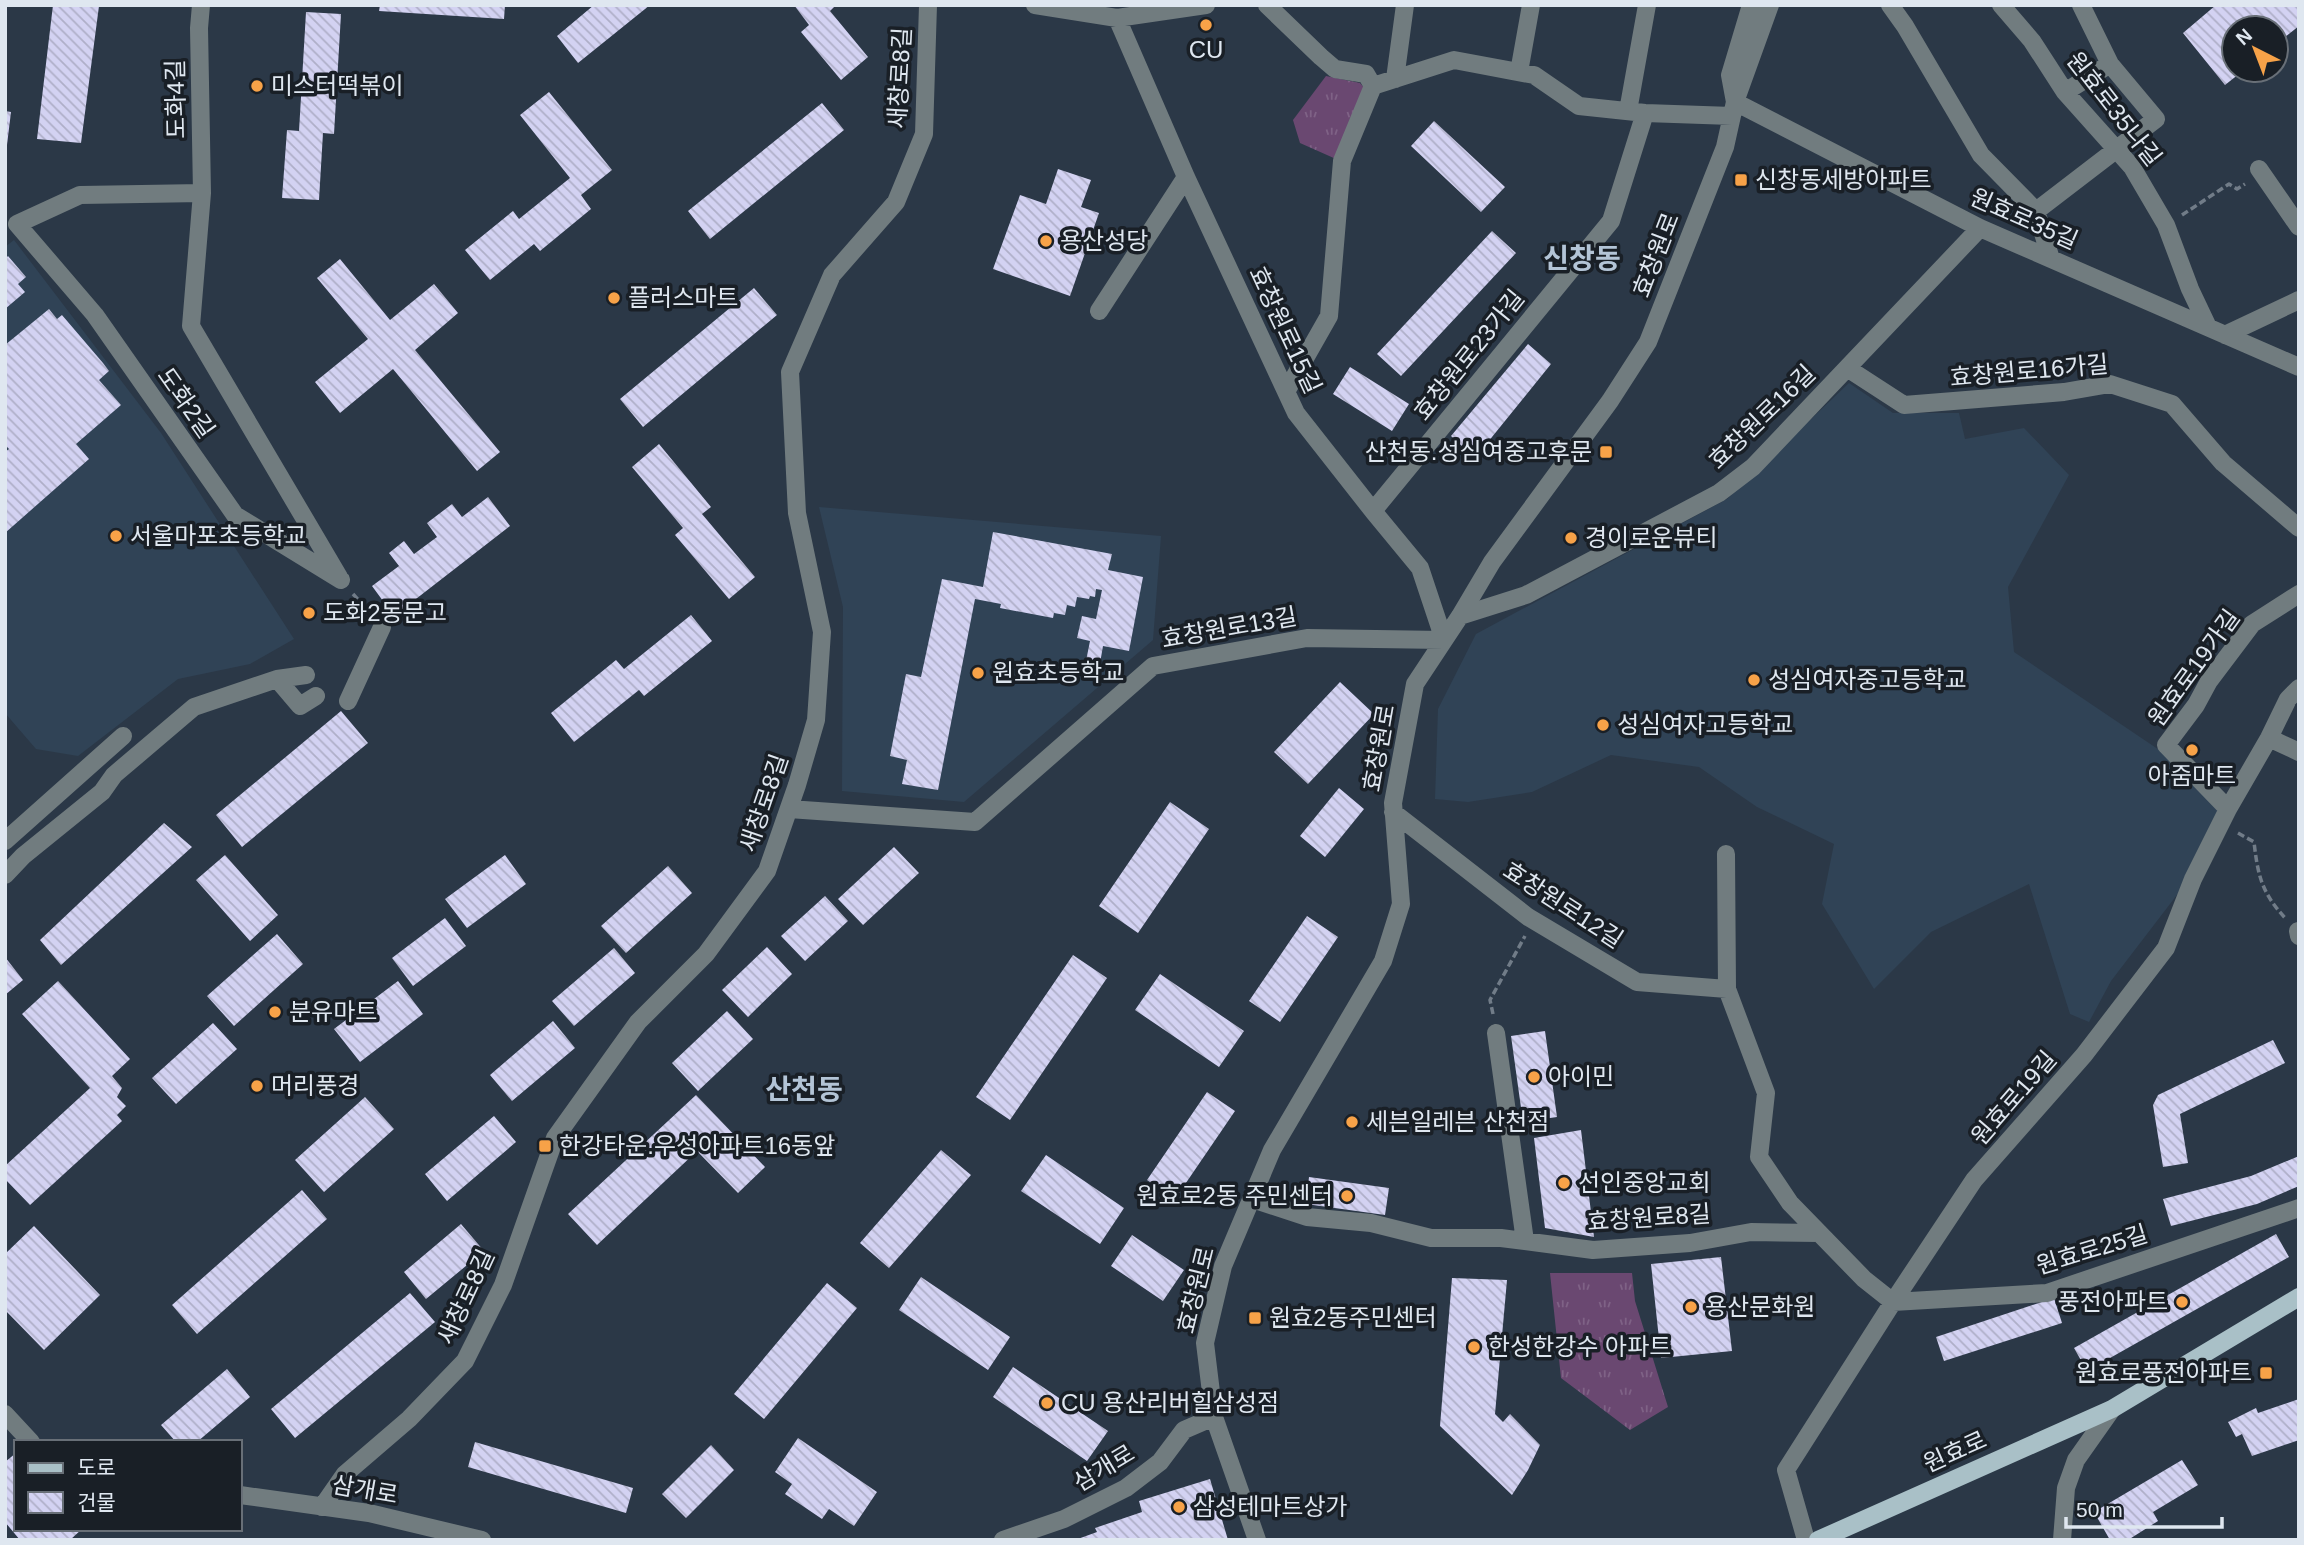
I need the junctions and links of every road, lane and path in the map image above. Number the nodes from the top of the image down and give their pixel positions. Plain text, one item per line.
1 (201, 5) edge
2 (928, 5) edge
3 (1035, 5) edge
4 (1206, 5) edge
5 (1267, 5) edge
6 (1405, 5) edge
7 (1531, 5) edge
8 (1647, 5) edge
9 (1751, 5) edge
10 (1770, 5) edge
11 (1890, 5) edge
12 (2001, 5) edge
13 (2081, 5) edge
14 (1117, 18) junction
15 (2110, 64) junction
16 (1519, 72) junction
17 (1395, 79) junction
18 (1373, 86) junction
19 (2066, 92) junction
20 (1734, 109) junction
21 (1636, 112) junction
22 (2118, 149) junction
23 (2260, 171) joint
24 (1186, 177) junction
25 (202, 193) junction
26 (2036, 211) junction
27 (2296, 217) edge
28 (2166, 225) junction
29 (11, 227) edge
30 (1980, 228) junction
31 (2051, 259) junction
32 (2299, 300) edge
33 (1099, 311) dead end
34 (2208, 327) junction
35 (2225, 335) junction
36 (2299, 367) edge
37 (1847, 368) junction
38 (1287, 390) junction
39 (1373, 511) junction
40 (2299, 528) edge
41 (341, 580) junction
42 (2299, 594) edge
43 (1460, 617) junction
44 (383, 627) joint
45 (1444, 640) junction
46 (306, 675) dead end
47 (277, 679) junction
48 (2299, 688) edge
49 (316, 695) dead end
50 (348, 701) dead end
51 (123, 736) dead end
52 (2269, 737) junction
53 (2299, 752) edge
54 (789, 810) junction
55 (1393, 812) junction
56 (2224, 816) junction
57 (5, 841) edge
58 (1726, 854) dead end
59 (5, 875) edge
60 (1528, 931) dead end
61 (2298, 934) edge
62 (1727, 989) junction
63 (1496, 1033) joint
64 (1252, 1199) junction
65 (2299, 1208) edge
66 (1819, 1233) junction
67 (1525, 1241) junction
68 (2299, 1297) edge
69 (1893, 1302) junction
70 (2299, 1312) edge
71 (2272, 1314) junction
72 (2112, 1409) junction
73 (5, 1413) edge
74 (1214, 1417) junction
75 (29, 1440) edge
76 (242, 1494) edge
77 (322, 1507) junction
78 (482, 1540) edge
79 (1003, 1540) edge
80 (1257, 1540) edge
81 (1806, 1540) edge
82 (1818, 1540) edge
83 (2062, 1540) edge

1 - 25 street, 도화4길
2 - 54 street, 새창로8길
3 - 14 street
4 - 14 street
5 - 18 street
6 - 17 street
7 - 16 street
8 - 21 street, 효창원로23가길
9 - 20 street
10 - 20 street, 효창원로
11 - 26 street
12 - 19 street, 원효로35나길
13 - 15 street
14 - 24 street, 효창원로15길
15 - 19 street
15 - 22 street
16 - 17 street
16 - 21 street
17 - 18 street
18 - 38 street
19 - 22 street, 원효로35나길
20 - 21 street
20 - 30 street, 원효로35길
20 - 43 street, 효창원로
21 - 39 street, 효창원로23가길
22 - 26 street
22 - 28 street, 원효로35나길
23 - 27 street
23 - 28 path
24 - 33 street
24 - 38 street, 효창원로15길
25 - 29 street, 도화2길
25 - 41 street, 도화4길
26 - 31 street
28 - 34 street, 원효로35나길
29 - 41 street, 도화2길
30 - 31 street, 원효로35길
30 - 37 street, 효창원로16길
31 - 34 street, 원효로35길
32 - 35 street
34 - 35 street, 원효로35길
35 - 36 street, 원효로35길
37 - 40 street, 효창원로16가길
37 - 43 street, 효창원로16길
38 - 39 street, 효창원로15길
39 - 45 street, 효창원로15길
41 - 44 path
42 - 56 street, 원효로19가길
43 - 45 street, 효창원로
44 - 50 street
45 - 54 street, 효창원로13길
45 - 55 street, 효창원로
46 - 47 street
47 - 49 street
47 - 59 street
48 - 52 street, 원효로19길
51 - 57 street
52 - 53 street
52 - 56 street, 원효로19길
54 - 77 street, 새창로8길
55 - 62 street, 효창원로12길
55 - 64 street, 효창원로
56 - 61 path
56 - 69 street, 원효로19길
58 - 62 street
60 - 63 path
62 - 66 street
63 - 67 street
64 - 67 street, 효창원로8길
64 - 74 street, 효창원로
65 - 69 street, 원효로25길
66 - 67 street, 효창원로8길
66 - 69 street
68 - 71 main road, 원효로
69 - 81 street, 원효로19길
70 - 71 main road
71 - 72 main road, 원효로
72 - 82 main road, 원효로
72 - 83 street, 원효로
73 - 75 street
74 - 79 street, 삼개로
74 - 80 street, 효창원로
76 - 77 street, 삼개로
77 - 78 street, 삼개로

